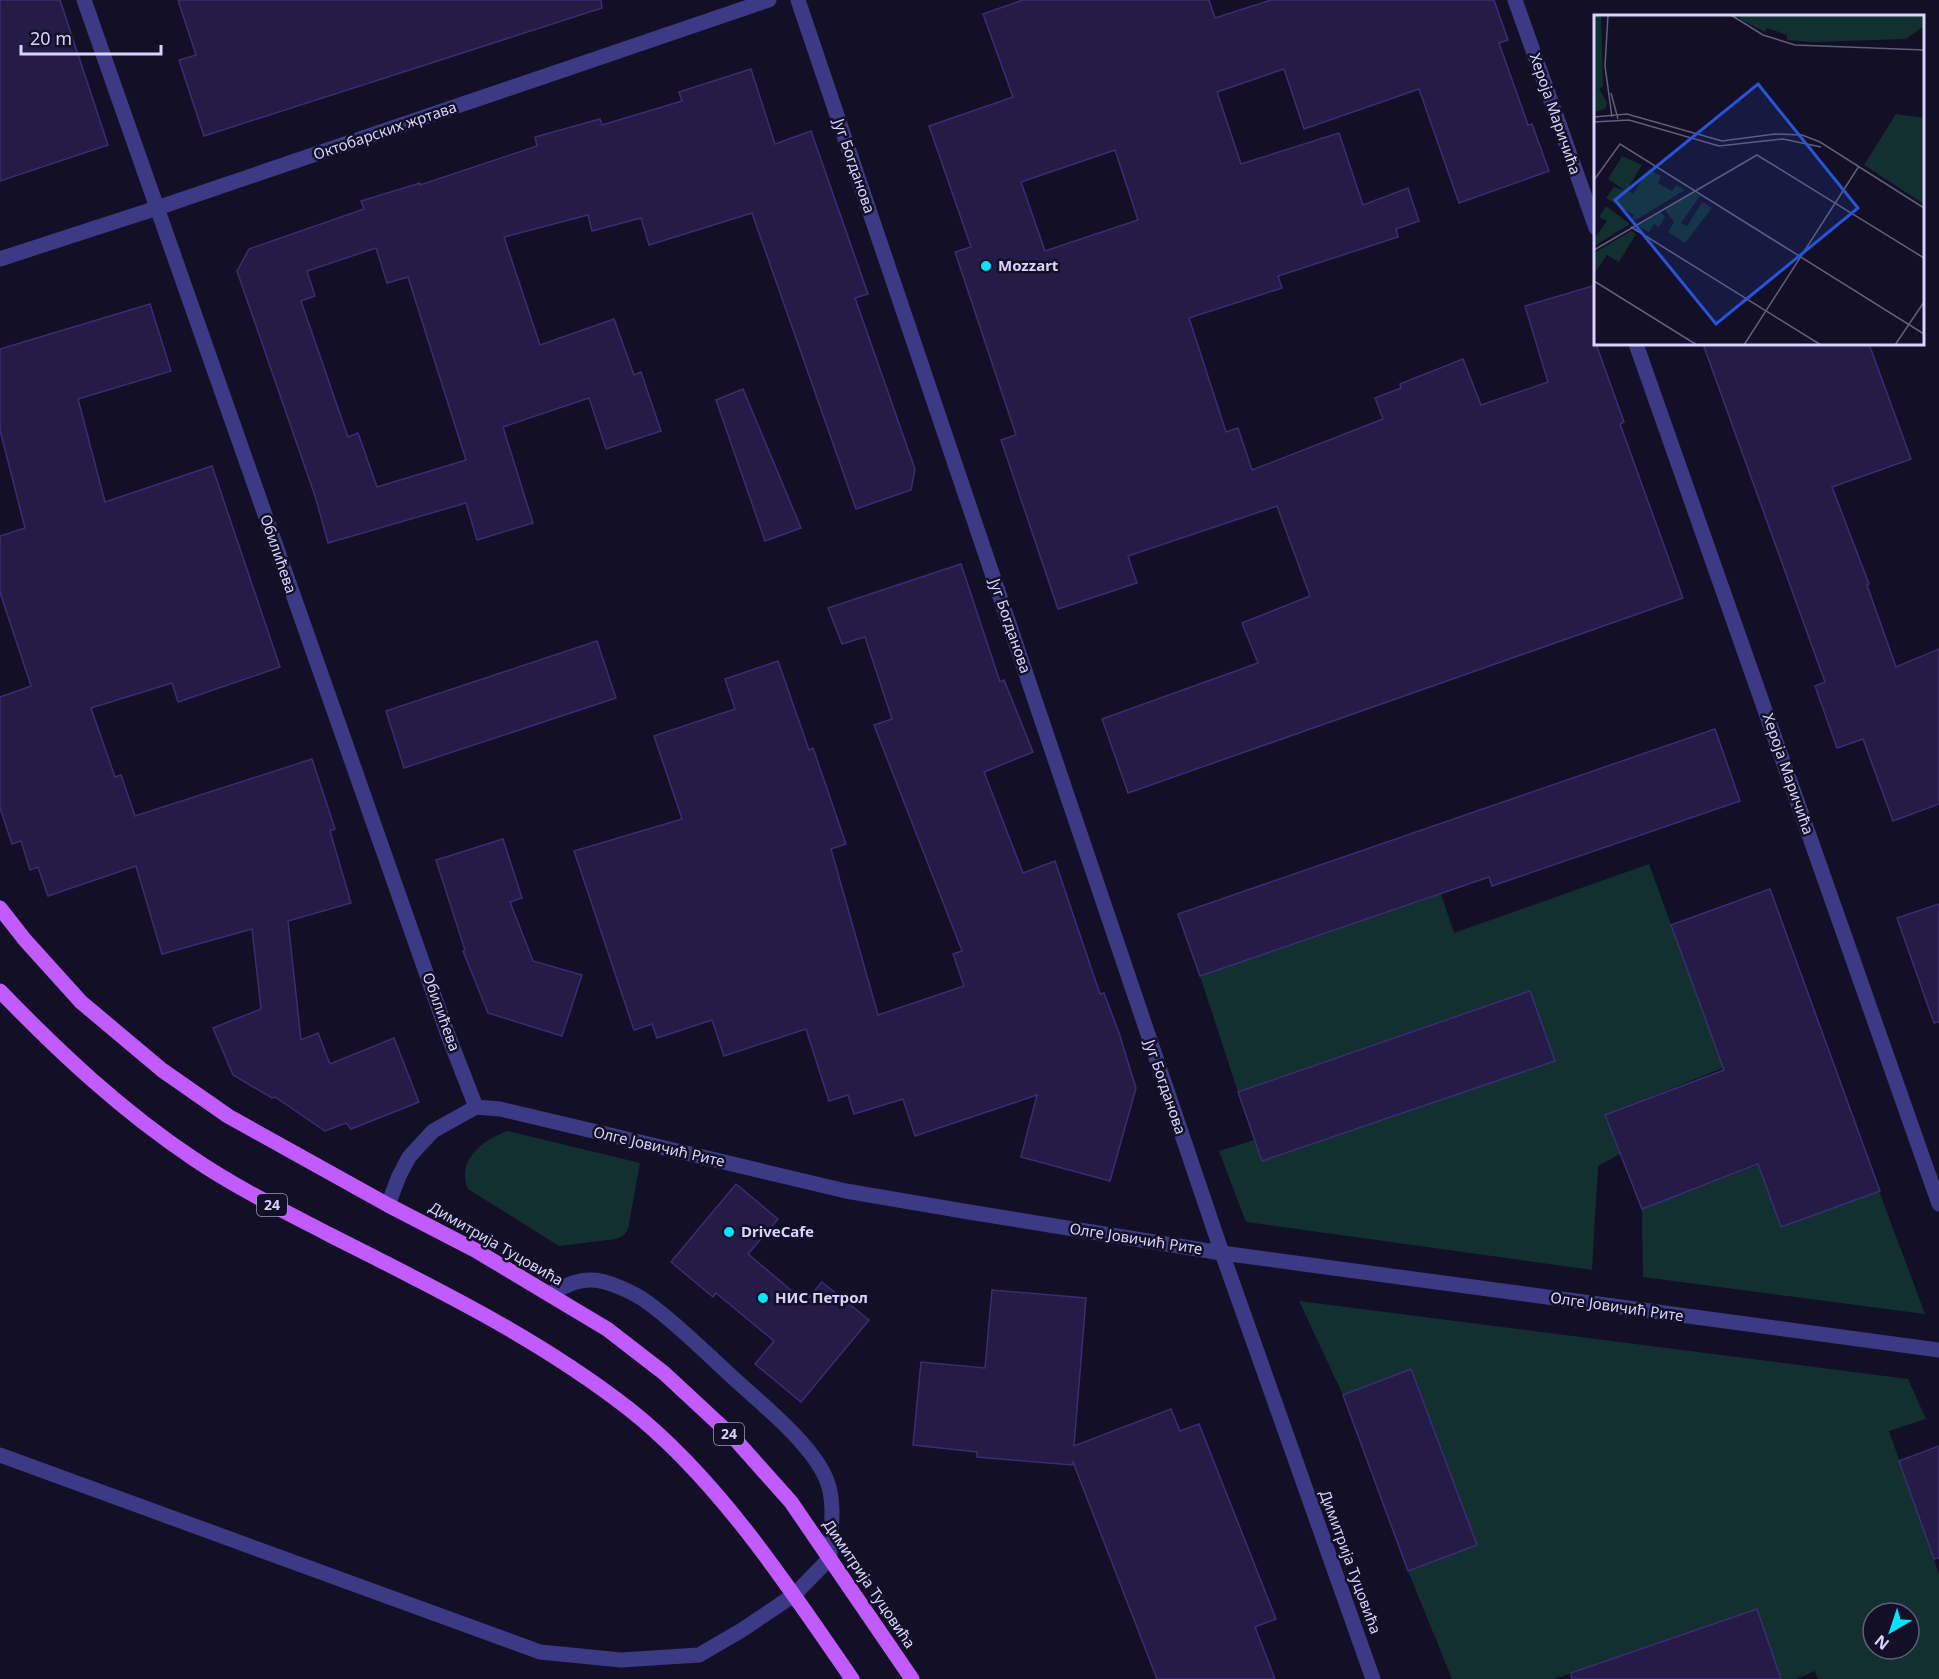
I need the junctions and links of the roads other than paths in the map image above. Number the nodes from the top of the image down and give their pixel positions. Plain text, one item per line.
1 (84, 0) edge
2 (769, 0) edge
3 (798, 0) edge
4 (1515, 0) edge
5 (157, 208) junction
6 (1594, 222) edge
7 (0, 259) edge
8 (1636, 345) edge
9 (0, 908) edge
10 (0, 991) edge
11 (476, 1107) junction
12 (388, 1204) junction
13 (1939, 1204) edge
14 (1222, 1253) junction
15 (549, 1294) junction
16 (1939, 1350) edge
17 (0, 1455) edge
18 (830, 1558) junction
19 (794, 1595) junction
20 (852, 1679) edge
21 (912, 1679) edge
22 (1373, 1679) edge

1 - 5 street, Обилићева
2 - 5 street, Октобарских жртава
3 - 14 street, Југ Богданова
4 - 6 street, Хероја Маричића
5 - 7 street, Октобарских жртава
5 - 11 street, Обилићева
8 - 13 street, Хероја Маричића
9 - 12 main road, Димитрија Туцовића / 24
10 - 19 main road, 24
11 - 12 street
11 - 14 street, Олге Јовичић Рите
12 - 15 main road, Димитрија Туцовића / 24
14 - 16 street, Олге Јовичић Рите
14 - 22 street, Димитрија Туцовића
15 - 18 main road, Димитрија Туцовића / 24
15 - 18 street
17 - 19 street
18 - 19 street
18 - 21 main road, Димитрија Туцовића / 24
19 - 20 main road, 24

